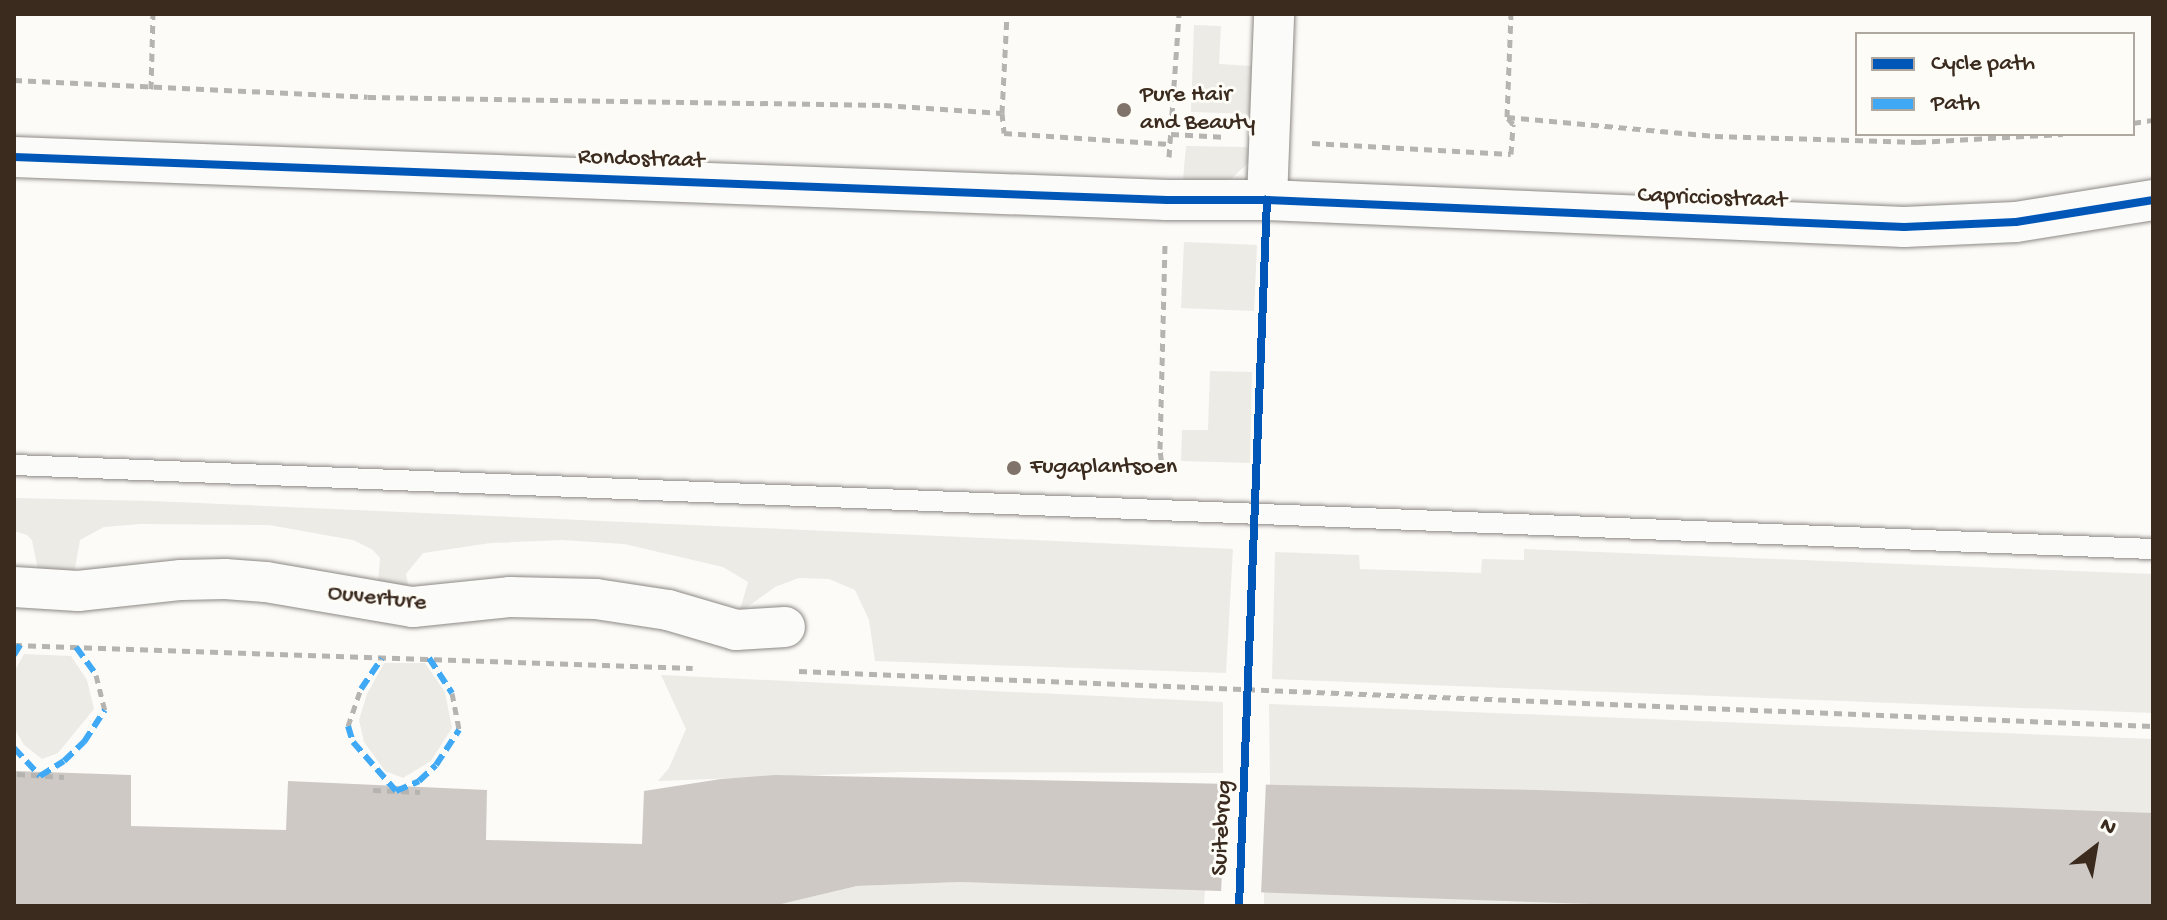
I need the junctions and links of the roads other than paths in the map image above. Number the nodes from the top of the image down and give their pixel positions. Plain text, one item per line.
1 (1274, 14) edge
2 (14, 157) edge
3 (1267, 200) junction
4 (2153, 200) edge
5 (14, 465) edge
6 (2153, 549) edge
7 (14, 587) edge
8 (785, 627) dead end

1 - 3 street
2 - 3 street, Rondostraat
3 - 4 street, Capricciostraat
5 - 6 lane
7 - 8 street, Ouverture

